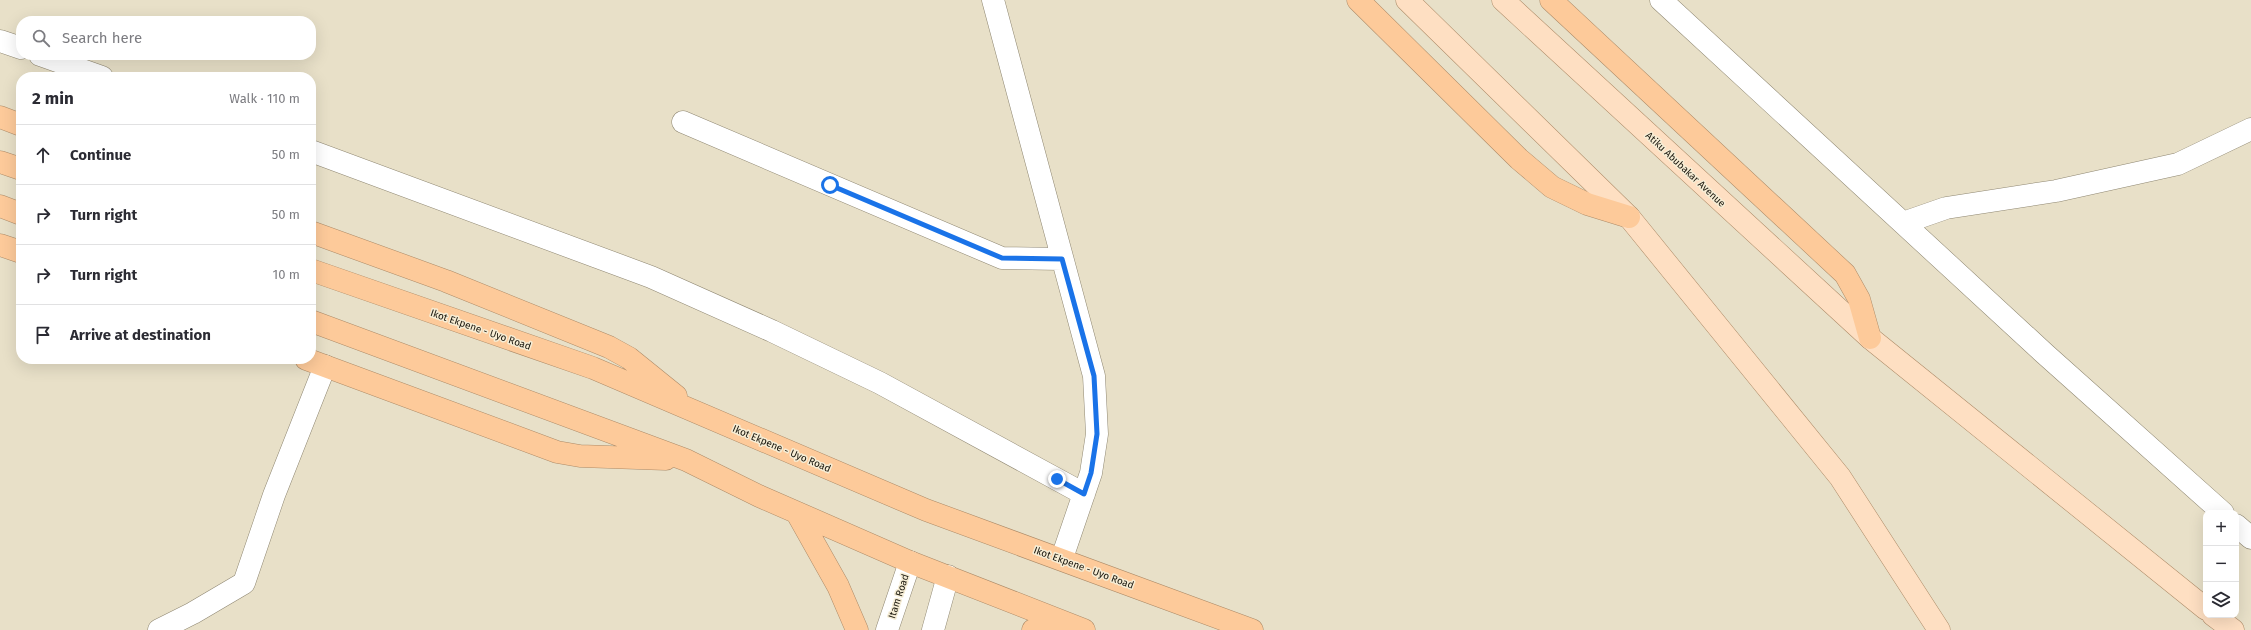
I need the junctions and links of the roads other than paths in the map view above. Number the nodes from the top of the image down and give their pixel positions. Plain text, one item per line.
1 (993, 0) edge
2 (1358, 0) edge
3 (1407, 0) edge
4 (1503, 0) edge
5 (1551, 0) edge
6 (1661, 0) edge
7 (0, 41) edge
8 (16, 46) edge
9 (54, 60) edge
10 (88, 72) edge
11 (0, 117) edge
12 (16, 122) edge
13 (683, 122) dead end
14 (2251, 129) edge
15 (316, 153) edge
16 (0, 162) edge
17 (16, 167) edge
18 (0, 206) edge
19 (16, 212) edge
20 (1629, 218) junction
21 (1903, 223) junction
22 (316, 234) edge
23 (0, 244) edge
24 (16, 250) edge
25 (1062, 259) junction
26 (316, 272) edge
27 (316, 323) edge
28 (1870, 338) junction
29 (316, 363) edge
30 (316, 364) edge
31 (697, 412) junction
32 (686, 460) junction
33 (1084, 494) junction
34 (2220, 510) edge
35 (797, 512) junction
36 (2239, 528) edge
37 (2251, 538) edge
38 (1062, 558) junction
39 (910, 562) junction
40 (948, 576) junction
41 (2203, 607) edge
42 (2217, 618) edge
43 (1058, 620) junction
44 (159, 630) edge
45 (857, 630) edge
46 (887, 630) edge
47 (933, 630) edge
48 (1033, 630) edge
49 (1084, 630) edge
50 (1252, 630) edge
51 (1939, 630) edge
52 (2232, 630) edge

1 - 25 street
2 - 20 highway
3 - 20 main road
4 - 28 main road, Atiku Abubakar Avenue
5 - 28 highway
6 - 21 street
7 - 8 street
9 - 10 street
11 - 12 highway
13 - 25 street
14 - 21 street
15 - 33 street
16 - 17 highway
18 - 19 highway
20 - 51 main road
21 - 34 street
22 - 31 highway
23 - 24 highway
25 - 33 street
26 - 31 highway, Ikot Ekpene - Uyo Road
27 - 32 highway
28 - 41 main road, Atiku Abubakar Avenue
29 - 32 highway
30 - 44 street
31 - 38 highway, Ikot Ekpene - Uyo Road
32 - 35 highway
33 - 38 street
35 - 39 highway
35 - 45 highway
36 - 37 street
38 - 50 highway, Ikot Ekpene - Uyo Road
39 - 40 highway
39 - 46 street, Itam Road
40 - 43 highway
40 - 47 street
42 - 52 main road
43 - 48 highway
43 - 49 highway

